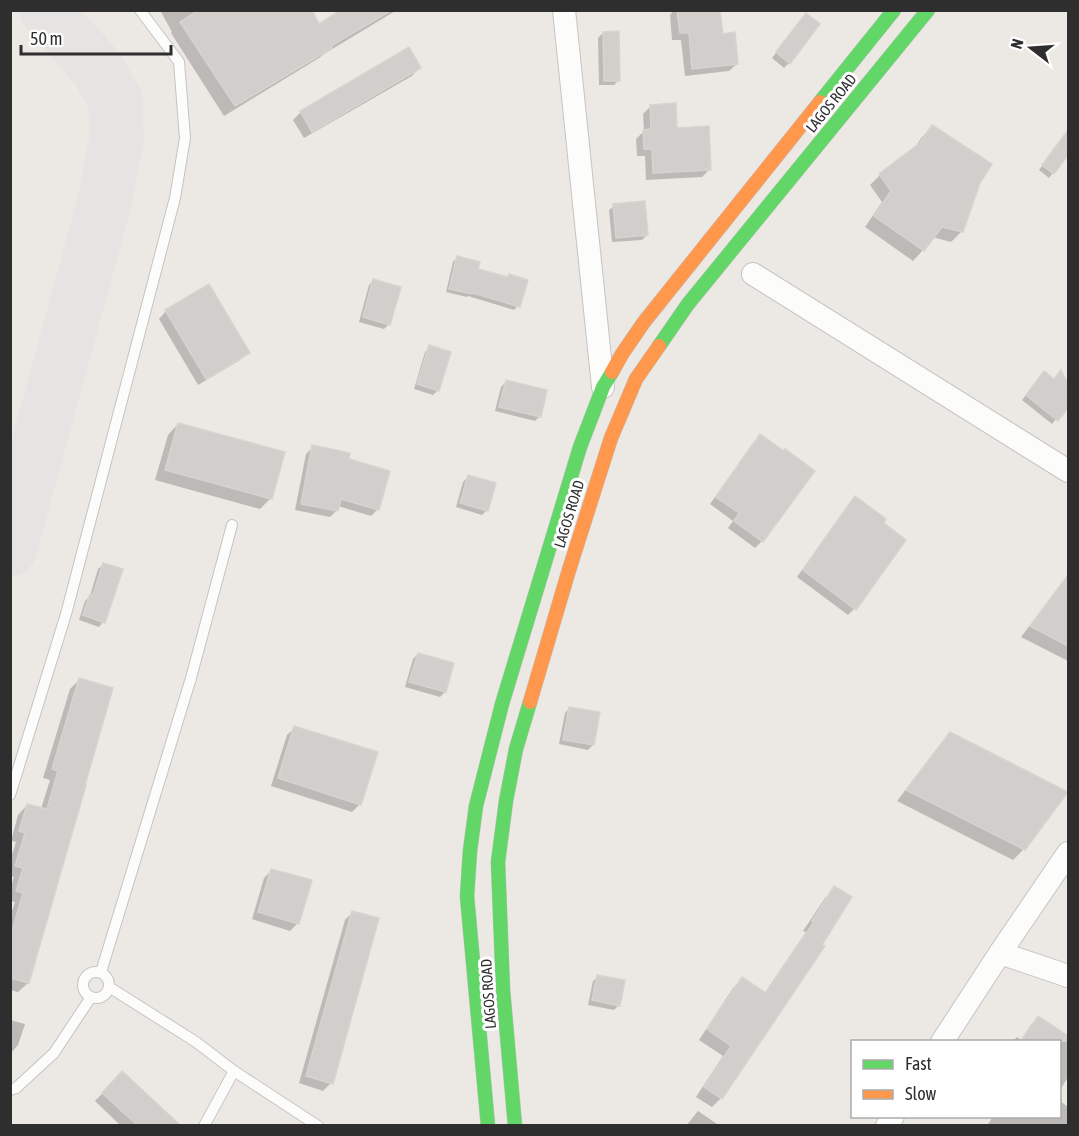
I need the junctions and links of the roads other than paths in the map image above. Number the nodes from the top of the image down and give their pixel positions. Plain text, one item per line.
1 (140, 10) edge
2 (564, 10) edge
3 (894, 10) edge
4 (928, 10) edge
5 (753, 274) dead end
6 (603, 387) junction
7 (1068, 471) edge
8 (232, 525) dead end
9 (10, 795) edge
10 (1068, 853) edge
11 (1000, 953) junction
12 (101, 972) junction
13 (1068, 976) edge
14 (109, 987) junction
15 (91, 997) junction
16 (943, 1040) edge
17 (234, 1071) junction
18 (10, 1090) edge
19 (204, 1125) edge
20 (318, 1125) edge
21 (488, 1125) edge
22 (515, 1125) edge

1 - 9 lane
2 - 6 street
3 - 6 main road, LAGOS ROAD
4 - 22 main road, LAGOS ROAD
5 - 7 street
6 - 21 main road, LAGOS ROAD
8 - 12 lane
10 - 11 street
11 - 13 street
11 - 16 street
12 - 14 lane
12 - 15 lane
14 - 15 lane
14 - 17 lane
15 - 18 lane
17 - 19 lane
17 - 20 lane

